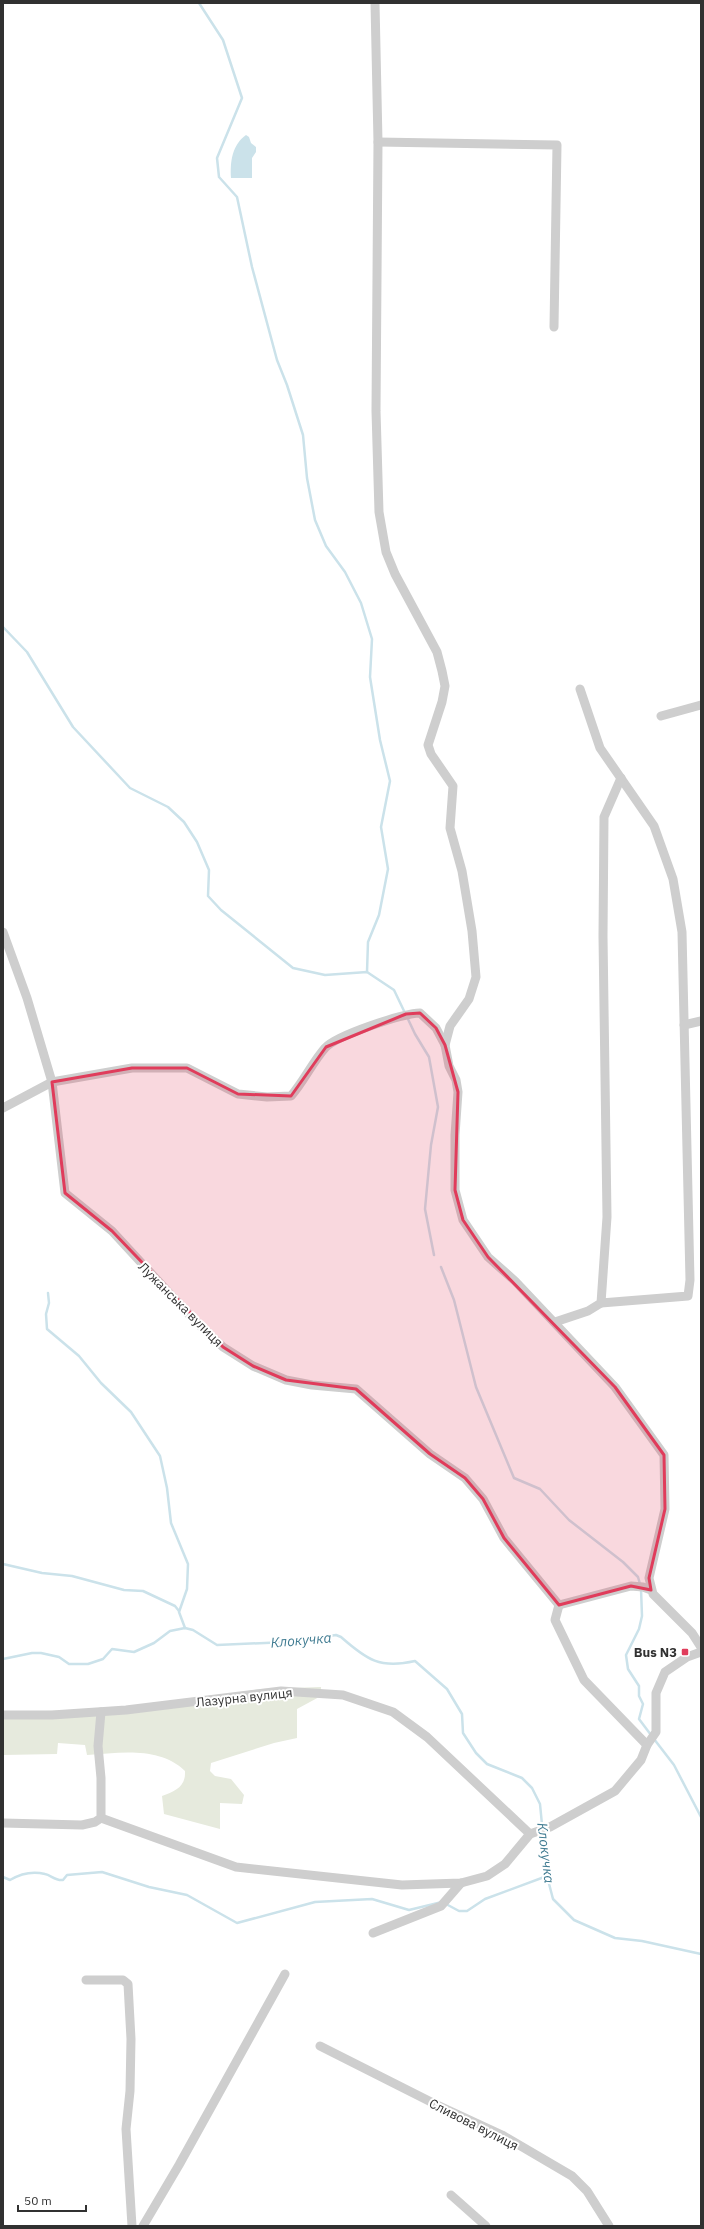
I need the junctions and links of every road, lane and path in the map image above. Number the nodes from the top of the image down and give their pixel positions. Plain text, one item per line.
1 (375, 3) edge
2 (378, 142) junction
3 (554, 327) dead end
4 (580, 689) dead end
5 (701, 705) edge
6 (661, 716) dead end
7 (622, 778) junction
8 (3, 932) edge
9 (701, 1021) edge
10 (684, 1025) junction
11 (445, 1045) junction
12 (52, 1082) junction
13 (3, 1108) edge
14 (601, 1303) junction
15 (554, 1322) junction
16 (647, 1588) junction
17 (559, 1605) junction
18 (701, 1647) edge
19 (701, 1652) edge
20 (101, 1712) junction
21 (3, 1715) edge
22 (649, 1743) junction
23 (101, 1818) junction
24 (3, 1823) edge
25 (530, 1834) junction
26 (462, 1883) junction
27 (373, 1933) dead end
28 (285, 1974) dead end
29 (86, 1980) dead end
30 (320, 2046) dead end
31 (452, 2195) dead end
32 (132, 2226) edge
33 (143, 2226) edge
34 (486, 2226) edge
35 (609, 2226) edge

1 - 2 street
2 - 3 street
2 - 11 street
4 - 7 street
5 - 6 street
7 - 10 street
7 - 14 street
8 - 12 street, Лужанська вулиця
9 - 10 street
10 - 14 street
11 - 12 street
11 - 15 street
12 - 13 street
12 - 17 street, Лужанська вулиця
14 - 15 street
15 - 16 street
16 - 17 street
16 - 18 street
17 - 22 street
19 - 22 street
20 - 21 street, Лазурна вулиця
20 - 23 street
20 - 25 street, Лазурна вулиця
22 - 25 street
23 - 24 street
23 - 26 street
25 - 26 street
26 - 27 street
28 - 33 street
29 - 32 street
30 - 35 street, Сливова вулиця
31 - 34 street

